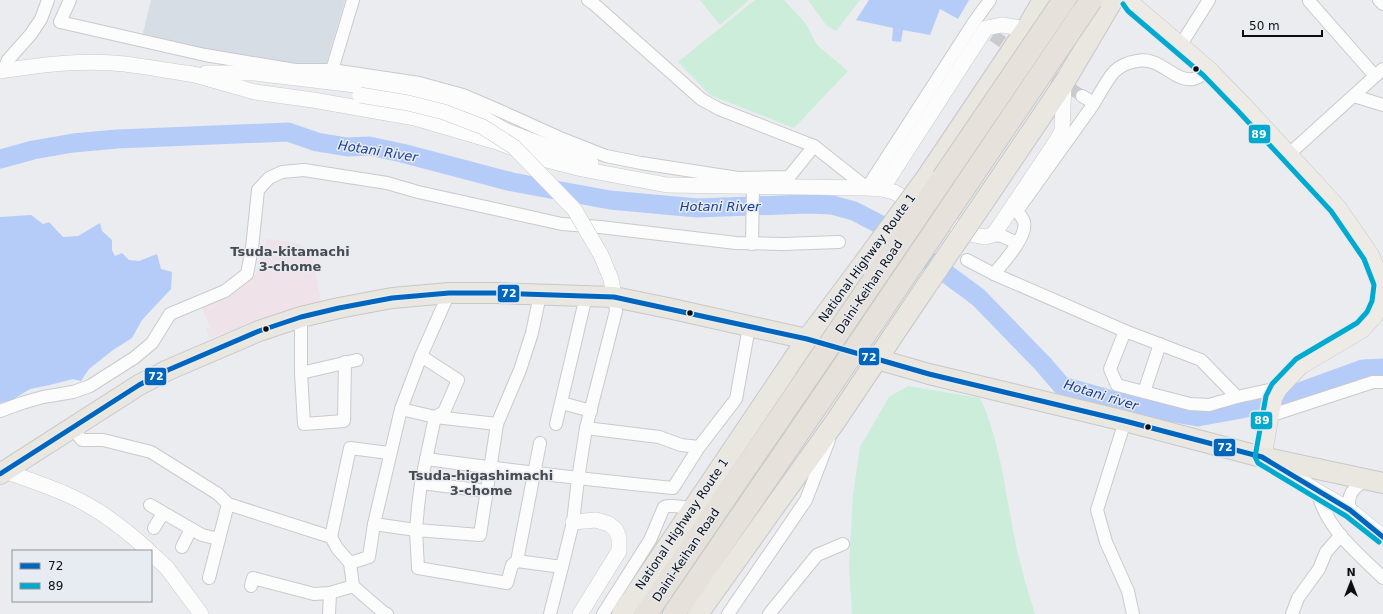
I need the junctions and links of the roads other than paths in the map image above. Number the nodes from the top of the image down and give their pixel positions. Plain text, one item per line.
1 (48, 0) edge
2 (70, 0) edge
3 (353, 0) edge
4 (588, 0) edge
5 (990, 0) edge
6 (1042, 0) edge
7 (1064, 0) edge
8 (1091, 0) edge
9 (1114, 0) edge
10 (1129, 0) edge
11 (1208, 0) edge
12 (1310, 0) edge
13 (1380, 0) edge
14 (1383, 4) edge
15 (1026, 29) junction
16 (1180, 46) junction
17 (332, 70) junction
18 (1208, 70) junction
19 (2, 71) edge
20 (188, 73) junction
21 (1379, 73) edge
22 (1064, 83) junction
23 (1082, 96) tunnel mouth
24 (1354, 96) junction
25 (1094, 103) junction
26 (1383, 105) edge
27 (814, 146) junction
28 (1288, 155) junction
29 (712, 186) junction
30 (874, 188) junction
31 (753, 192) junction
32 (992, 234) junction
33 (839, 242) dead end
34 (1017, 243) junction
35 (752, 244) junction
36 (967, 260) dead end
37 (1380, 270) edge
38 (994, 274) junction
39 (448, 293) junction
40 (540, 295) junction
41 (586, 296) junction
42 (614, 297) junction
43 (301, 317) junction
44 (749, 326) junction
45 (1125, 331) junction
46 (807, 339) junction
47 (1160, 344) junction
48 (421, 356) junction
49 (877, 359) junction
50 (301, 373) junction
51 (1383, 382) edge
52 (1278, 388) junction
53 (1144, 392) junction
54 (1237, 397) junction
55 (562, 403) junction
56 (401, 409) junction
57 (0, 411) edge
58 (591, 411) junction
59 (1268, 416) junction
60 (435, 417) junction
61 (1125, 421) junction
62 (835, 422) junction
63 (497, 424) junction
64 (556, 424) dead end
65 (72, 428) junction
66 (586, 428) junction
67 (540, 442) dead end
68 (699, 446) junction
69 (389, 453) junction
70 (1262, 457) junction
71 (426, 458) junction
72 (490, 468) junction
73 (3, 472) edge
74 (534, 472) junction
75 (578, 479) junction
76 (1376, 481) edge
77 (421, 483) junction
78 (486, 491) junction
79 (1317, 492) junction
80 (228, 504) junction
81 (150, 505) dead end
82 (693, 508) junction
83 (1350, 510) junction
84 (163, 513) junction
85 (573, 522) junction
86 (374, 524) junction
87 (154, 528) dead end
88 (191, 529) junction
89 (416, 530) junction
90 (1341, 535) junction
91 (331, 537) junction
92 (1383, 537) edge
93 (219, 539) junction
94 (843, 544) dead end
95 (182, 547) dead end
96 (148, 550) edge
97 (152, 554) edge
98 (517, 561) junction
99 (350, 563) junction
100 (562, 566) junction
101 (209, 578) dead end
102 (1383, 578) edge
103 (251, 586) dead end
104 (353, 586) junction
105 (330, 593) junction
106 (385, 613) edge
107 (201, 614) edge
108 (329, 614) edge
109 (550, 614) edge
110 (580, 614) edge
111 (603, 614) edge
112 (622, 614) edge
113 (646, 614) edge
114 (674, 614) edge
115 (698, 614) edge
116 (728, 614) edge
117 (769, 614) edge
118 (1133, 614) edge
119 (1292, 614) edge

1 - 19 street
2 - 17 street
3 - 17 street
4 - 27 street
5 - 30 street
6 - 15 highway, National Highway Route 1
7 - 113 highway, Daini-Keihan Road, bridge
8 - 114 highway, Daini-Keihan Road, bridge
9 - 22 highway
10 - 16 main road
11 - 16 street
12 - 21 street
13 - 14 street
15 - 30 street
15 - 46 highway, National Highway Route 1, bridge
16 - 18 main road
17 - 27 street
18 - 25 street
18 - 28 main road
19 - 20 street
20 - 29 street
20 - 29 street
20 - 42 street, bridge
21 - 24 street
22 - 32 street
22 - 49 highway, bridge
23 - 25 street
24 - 26 street
24 - 28 street
25 - 34 street
27 - 30 street
28 - 37 main road
29 - 31 street
30 - 31 street
30 - 32 street
31 - 35 street
32 - 34 street
33 - 35 street
34 - 38 street
35 - 57 street
36 - 38 street
37 - 52 main road
38 - 45 street
39 - 40 highway
39 - 43 highway
39 - 48 street
40 - 41 highway
40 - 63 street
41 - 42 highway
41 - 55 street
42 - 44 highway
42 - 58 street
43 - 50 street
43 - 65 highway
44 - 46 highway
44 - 68 street
45 - 47 street
45 - 53 street
46 - 49 highway
46 - 82 highway, National Highway Route 1
47 - 53 street
47 - 54 street
48 - 56 street
48 - 60 street
49 - 61 highway
49 - 62 highway
50 - 50 street
51 - 59 street
52 - 54 street
52 - 59 main road
53 - 54 street
55 - 58 street
55 - 64 street
56 - 60 street
56 - 69 street
58 - 66 street
59 - 70 main road
60 - 63 street
60 - 71 street
61 - 70 highway
61 - 118 street
62 - 115 highway
62 - 116 street
63 - 72 street
65 - 73 highway
65 - 80 street
66 - 68 street
66 - 75 street
67 - 74 street
68 - 75 street
69 - 86 street
69 - 91 street
70 - 76 highway
70 - 79 street
71 - 72 street
71 - 77 street
72 - 74 street
72 - 78 street
73 - 96 street
74 - 75 street
74 - 98 street
75 - 85 street
76 - 83 street
77 - 78 street
77 - 89 street
78 - 89 street
79 - 83 street
79 - 90 street
80 - 91 street
80 - 93 street
81 - 84 street
82 - 111 street
82 - 112 highway, National Highway Route 1
83 - 92 street
84 - 87 street
84 - 88 street
85 - 100 street
85 - 110 street
86 - 89 street
86 - 99 street
88 - 93 street
88 - 95 street
89 - 98 street
90 - 102 street
90 - 119 street
91 - 99 street
93 - 101 street
94 - 117 street
97 - 107 street
98 - 100 street
99 - 104 street
100 - 109 street
103 - 105 street
104 - 105 street
104 - 106 street
105 - 108 street

